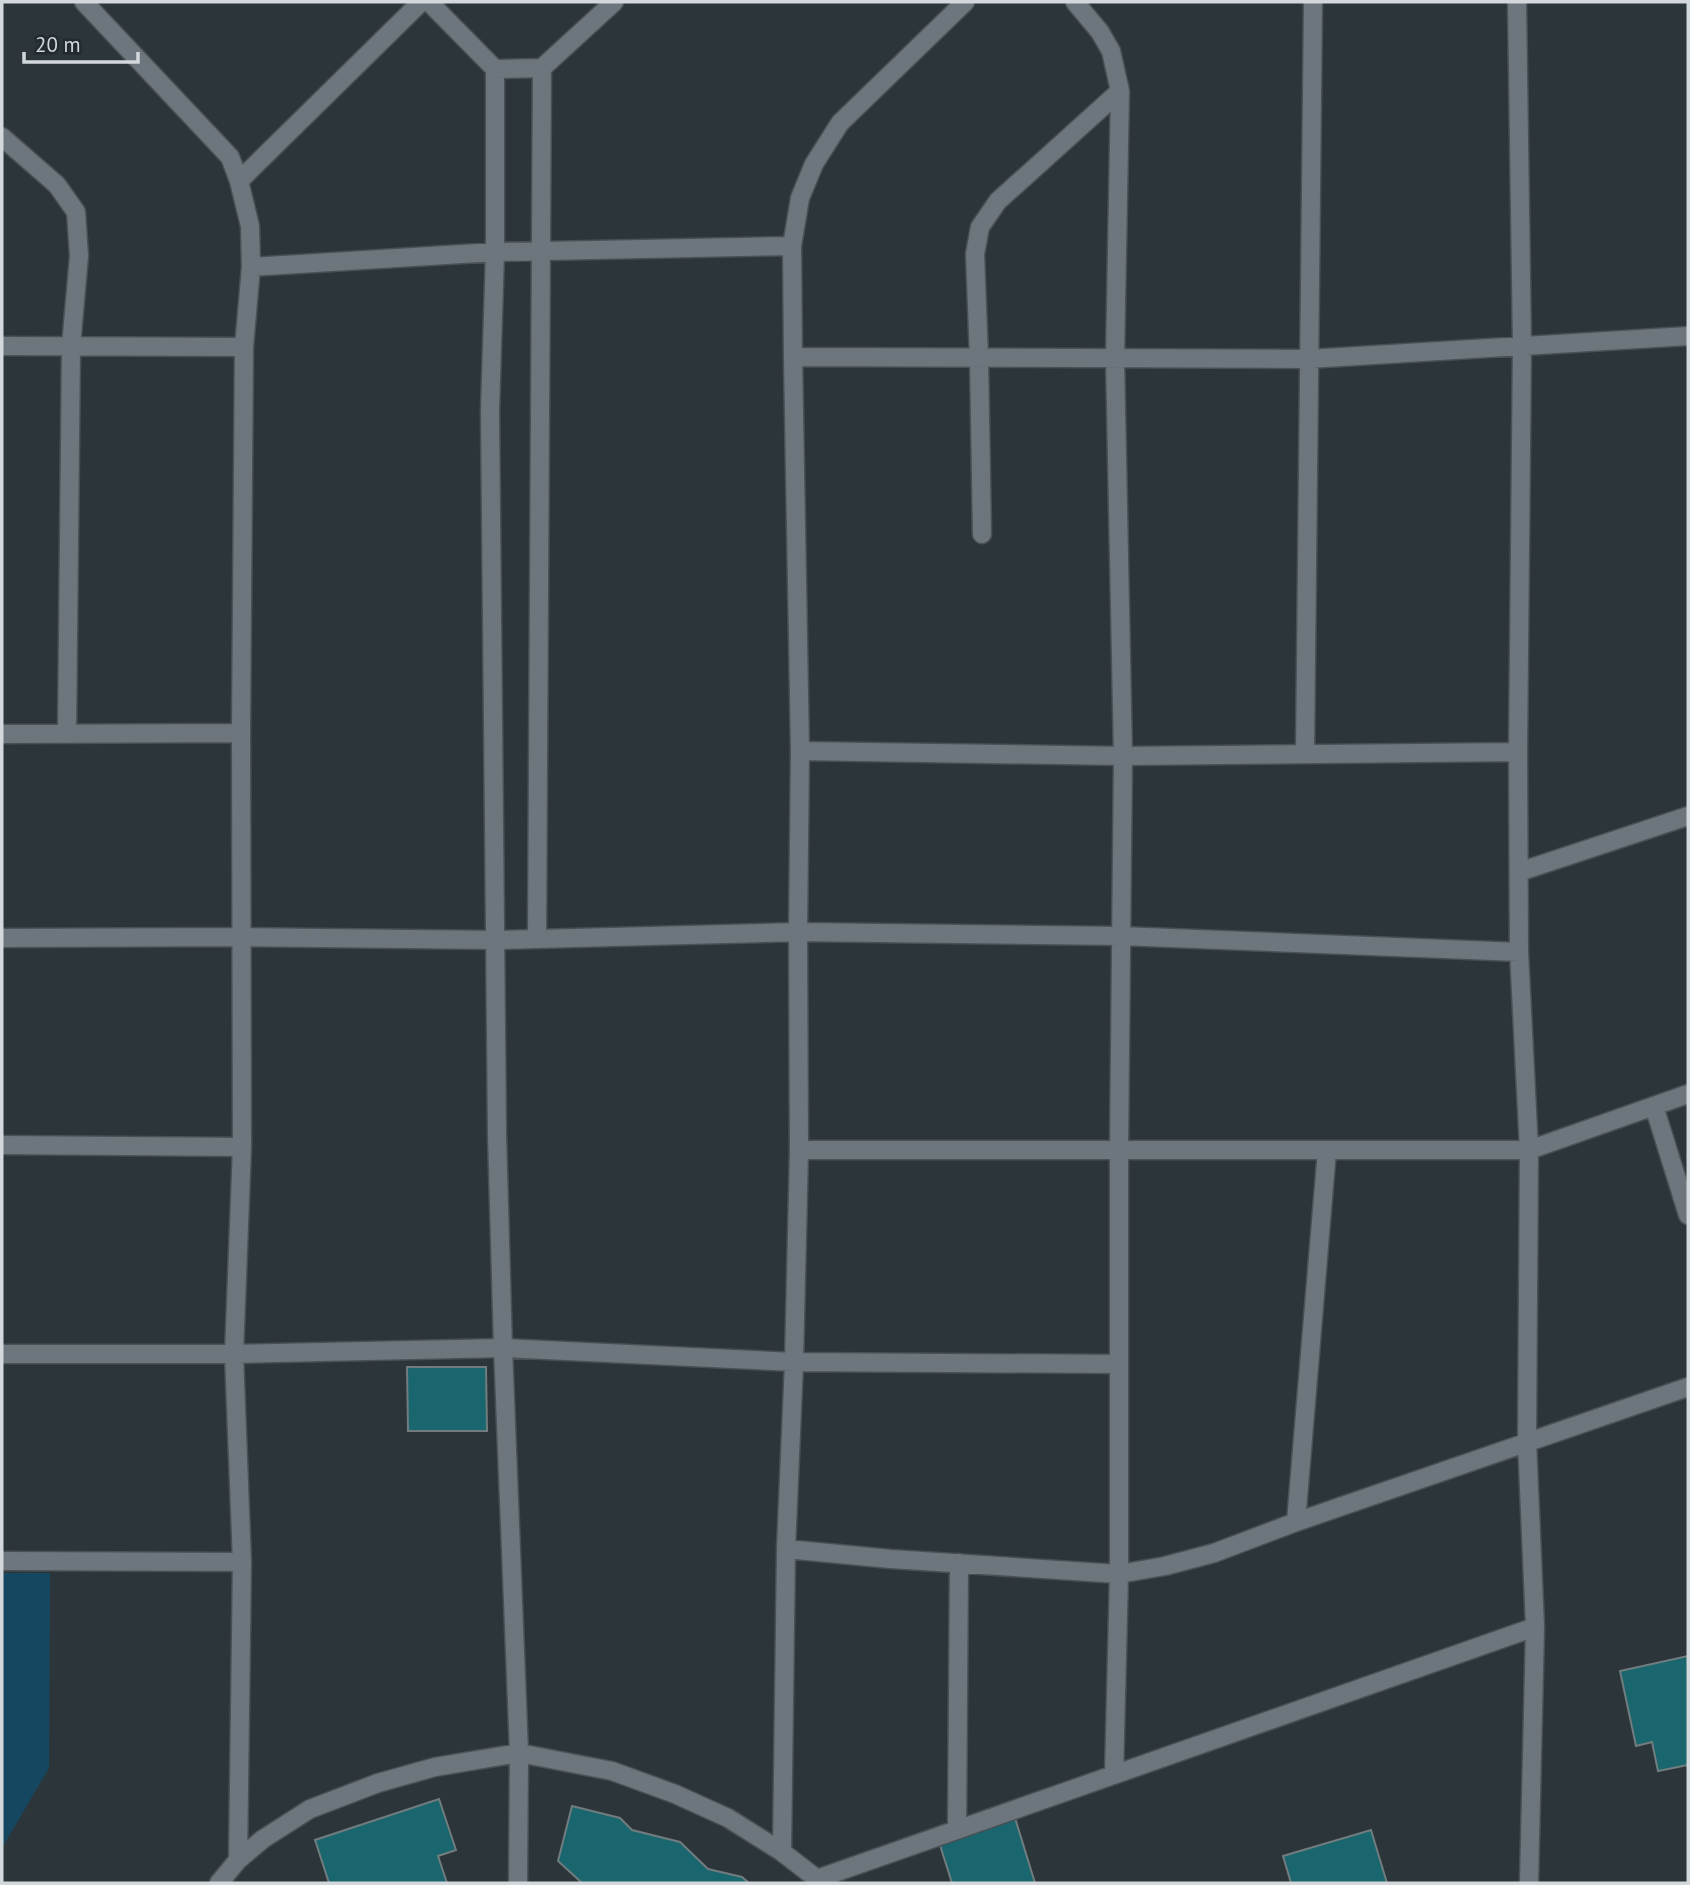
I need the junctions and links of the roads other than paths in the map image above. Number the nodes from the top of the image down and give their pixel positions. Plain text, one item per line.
1 (84, 2) edge
2 (421, 2) edge
3 (429, 2) edge
4 (614, 2) edge
5 (965, 2) edge
6 (1075, 2) edge
7 (1312, 2) edge
8 (1517, 2) edge
9 (542, 68) junction
10 (495, 69) junction
11 (1120, 91) junction
12 (2, 138) edge
13 (239, 181) junction
14 (792, 246) junction
15 (541, 250) junction
16 (495, 252) junction
17 (251, 267) junction
18 (1688, 336) edge
19 (2, 346) edge
20 (71, 346) junction
21 (244, 346) junction
22 (1522, 346) junction
23 (793, 357) junction
24 (979, 358) junction
25 (1115, 358) junction
26 (1308, 359) junction
27 (982, 534) dead end
28 (241, 733) junction
29 (2, 734) edge
30 (67, 734) junction
31 (800, 751) junction
32 (1518, 752) junction
33 (1305, 754) junction
34 (1123, 756) junction
35 (1688, 816) edge
36 (1519, 872) junction
37 (798, 932) junction
38 (1121, 936) junction
39 (242, 937) junction
40 (2, 938) edge
41 (537, 939) junction
42 (496, 940) junction
43 (1519, 952) junction
44 (1688, 1094) edge
45 (1654, 1106) junction
46 (2, 1145) edge
47 (242, 1147) junction
48 (799, 1150) junction
49 (1119, 1150) junction
50 (1327, 1150) junction
51 (1529, 1150) junction
52 (1688, 1215) edge
53 (503, 1348) junction
54 (2, 1354) edge
55 (234, 1354) junction
56 (794, 1362) junction
57 (1119, 1364) junction
58 (1688, 1387) edge
59 (1527, 1441) junction
60 (1296, 1522) junction
61 (786, 1549) junction
62 (2, 1561) edge
63 (242, 1562) junction
64 (959, 1563) junction
65 (1119, 1574) junction
66 (1535, 1627) junction
67 (519, 1753) junction
68 (1114, 1775) junction
69 (957, 1830) junction
70 (782, 1852) junction
71 (238, 1860) junction
72 (818, 1881) edge
73 (219, 1883) edge
74 (518, 1883) edge
75 (1529, 1883) edge

1 - 13 street
2 - 13 street
3 - 10 street
4 - 9 street
5 - 14 street
6 - 11 street
7 - 26 street
8 - 22 street
9 - 10 street
9 - 15 street
10 - 16 street
11 - 24 street
11 - 25 street
12 - 20 street
13 - 17 street
14 - 15 street
14 - 23 street
15 - 16 street
15 - 41 street
16 - 17 street
16 - 42 street
17 - 21 street
18 - 22 street
19 - 20 street
20 - 21 street
20 - 30 street
21 - 28 street
22 - 26 street
22 - 32 street
23 - 24 street
23 - 31 street
24 - 25 street
24 - 27 street
25 - 26 street
25 - 34 street
26 - 33 street
28 - 30 street
28 - 39 street
29 - 30 street
31 - 34 street
31 - 37 street
32 - 33 street
32 - 36 street
33 - 34 street
34 - 38 street
35 - 36 street
36 - 43 street
37 - 38 street
37 - 41 street
37 - 48 street
38 - 43 street
38 - 49 street
39 - 40 street
39 - 42 street
39 - 47 street
41 - 42 street
42 - 53 street
43 - 51 street
44 - 45 street
45 - 51 street
45 - 52 street
46 - 47 street
47 - 55 street
48 - 49 street
48 - 56 street
49 - 50 street
49 - 57 street
50 - 51 street
50 - 60 street
51 - 59 street
53 - 55 street
53 - 56 street
53 - 67 street
54 - 55 street
55 - 63 street
56 - 57 street
56 - 61 street
57 - 65 street
58 - 59 street
59 - 60 street
59 - 66 street
60 - 65 street
61 - 64 street
61 - 70 street
62 - 63 street
63 - 71 street
64 - 65 street
64 - 69 street
65 - 68 street
66 - 68 street
66 - 75 street
67 - 70 street
67 - 71 street
67 - 74 street
68 - 69 street
69 - 72 street
70 - 72 street
71 - 73 street

